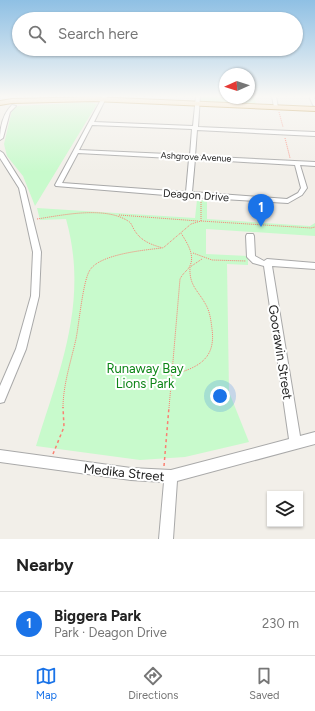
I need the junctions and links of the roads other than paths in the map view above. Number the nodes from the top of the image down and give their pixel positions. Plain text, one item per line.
1 (4, 121) edge
2 (195, 121) edge
3 (92, 123) joint
4 (194, 128) junction
5 (315, 134) edge
6 (0, 138) edge
7 (76, 151) junction
8 (0, 156) edge
9 (192, 157) junction
10 (297, 163) junction
11 (315, 164) edge
12 (189, 195) junction
13 (250, 236) dead end
14 (267, 263) junction
15 (315, 266) edge
16 (0, 398) edge
17 (315, 438) edge
18 (295, 443) junction
19 (0, 456) edge
20 (167, 476) junction
21 (166, 539) edge

1 - 6 street
2 - 4 street
3 - 4 street
3 - 7 street
4 - 5 street
4 - 9 street
7 - 9 street, Ashgrove Avenue
7 - 12 street, Deagon Drive
8 - 16 street
9 - 10 street, Ashgrove Avenue
9 - 12 street
10 - 11 street, Ashgrove Avenue
10 - 12 street, Deagon Drive
13 - 14 street
14 - 15 street
14 - 18 street, Goorawin Street
17 - 18 street, Medika Street
18 - 20 street, Medika Street
19 - 20 street, Medika Street
20 - 21 street

